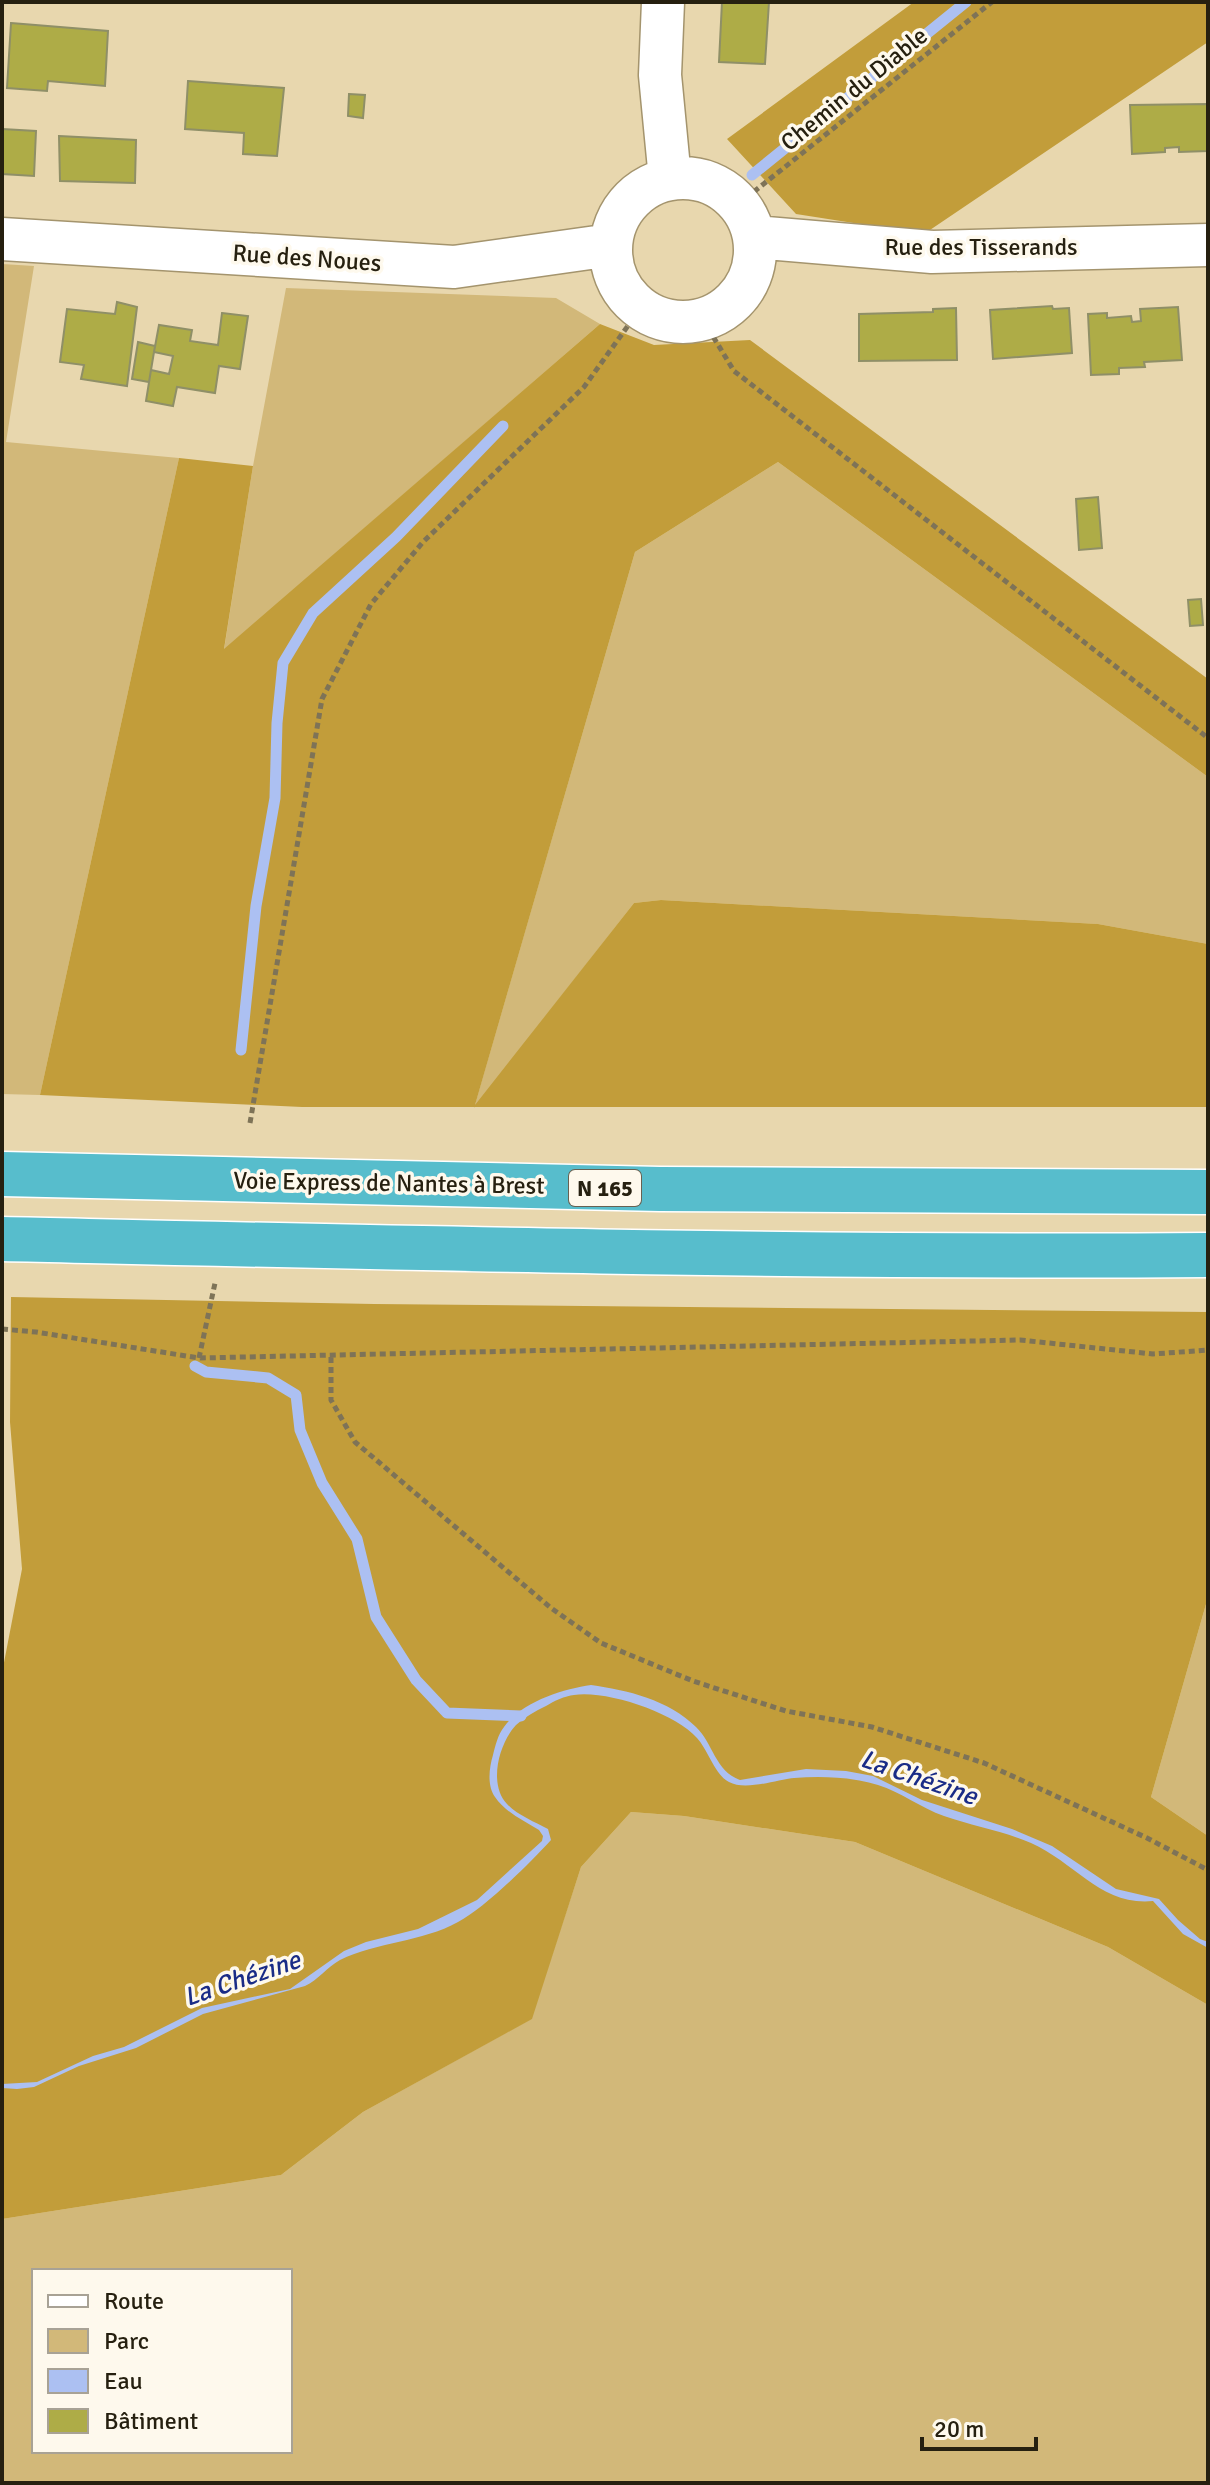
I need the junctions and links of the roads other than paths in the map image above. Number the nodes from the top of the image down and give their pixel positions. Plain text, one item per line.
1 (663, 2) edge
2 (670, 179) junction
3 (747, 220) junction
4 (2, 239) edge
5 (611, 245) junction
6 (1208, 245) edge
7 (2, 1174) edge
8 (1208, 1192) edge
9 (2, 1239) edge
10 (1208, 1255) edge

1 - 2 street
2 - 3 street
2 - 5 street
3 - 5 street
3 - 6 street, Rue des Tisserands
4 - 5 street, Rue des Noues
7 - 8 highway, Voie Express de Nantes à Brest / N 165
9 - 10 highway

